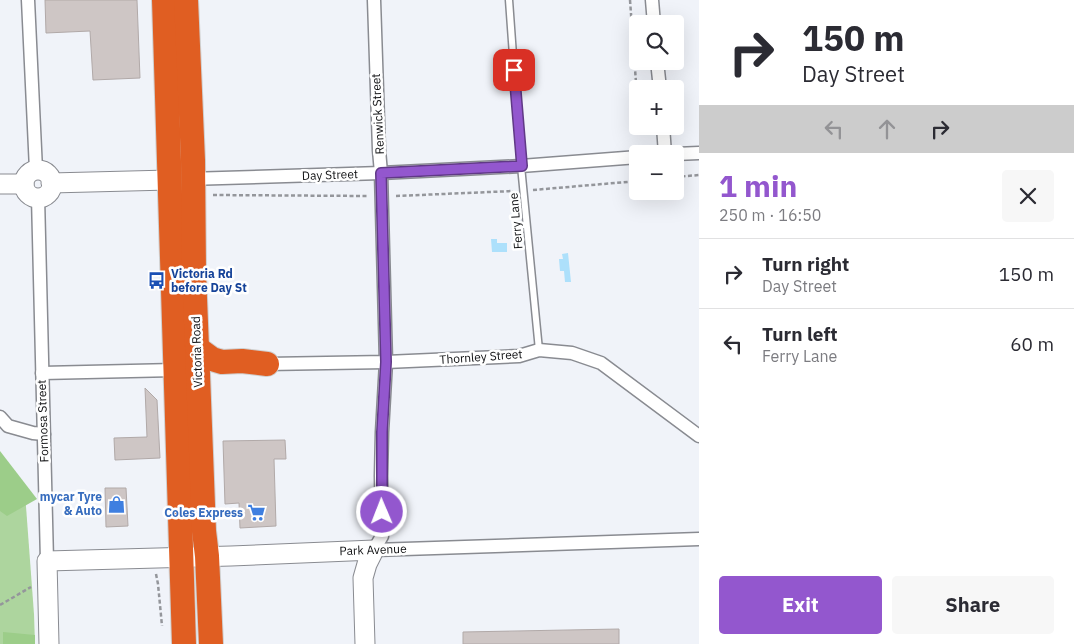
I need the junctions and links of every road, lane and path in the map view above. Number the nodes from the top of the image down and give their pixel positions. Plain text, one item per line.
1 (28, 0) edge
2 (164, 0) edge
3 (186, 0) edge
4 (374, 0) edge
5 (509, 0) edge
6 (630, 0) edge
7 (652, 0) edge
8 (653, 15) edge
9 (636, 80) edge
10 (699, 153) edge
11 (684, 154) edge
12 (629, 158) edge
13 (522, 166) junction
14 (36, 170) junction
15 (381, 173) junction
16 (699, 175) edge
17 (684, 177) edge
18 (192, 179) junction
19 (169, 180) junction
20 (629, 182) edge
21 (51, 183) junction
22 (0, 184) edge
23 (24, 184) junction
24 (524, 191) junction
25 (210, 195) dead end
26 (382, 196) junction
27 (38, 197) junction
28 (197, 348) junction
29 (539, 350) junction
30 (386, 362) junction
31 (266, 364) joint
32 (175, 370) junction
33 (42, 372) junction
34 (0, 417) edge
35 (44, 434) junction
36 (699, 436) edge
37 (699, 539) edge
38 (374, 550) junction
39 (207, 556) junction
40 (181, 557) junction
41 (155, 558) junction
42 (48, 569) junction
43 (0, 605) edge
44 (162, 626) dead end
45 (49, 644) edge
46 (184, 644) edge
47 (210, 644) edge
48 (365, 644) edge

1 - 14 street
2 - 19 highway, Victoria Road
3 - 18 highway, Victoria Road
4 - 15 street, Renwick Street
5 - 13 lane, Ferry Lane
6 - 9 path
7 - 8 street
10 - 11 street
12 - 13 street, Day Street
13 - 15 street, Day Street
13 - 24 lane, Ferry Lane
14 - 21 street
14 - 23 street
15 - 18 street, Day Street
15 - 26 street, Renwick Street
16 - 17 path
18 - 19 street, Day Street
18 - 28 highway, Victoria Road
19 - 21 street, Day Street
19 - 32 highway, Victoria Road
20 - 24 path
21 - 27 street
22 - 23 street
23 - 27 street
24 - 26 path
24 - 29 lane, Ferry Lane
25 - 26 path
26 - 30 street, Renwick Street
27 - 33 street, Formosa Street
28 - 31 highway
28 - 39 highway, Victoria Road
29 - 30 street, Thornley Street
29 - 36 street, Thornley Street
30 - 31 street, Thornley Street
30 - 38 street, Renwick Street
32 - 33 street
32 - 40 highway, Victoria Road
33 - 35 street, Formosa Street
34 - 35 street
35 - 42 street, Formosa Street
37 - 38 street, Park Avenue
38 - 39 street, Park Avenue
38 - 48 street, Renwick Street
39 - 40 street, Park Avenue
39 - 47 highway, Victoria Road
40 - 41 street, Park Avenue
40 - 46 highway, Victoria Road
41 - 42 street, Park Avenue
41 - 44 path
42 - 43 path
42 - 45 street, Formosa Street

